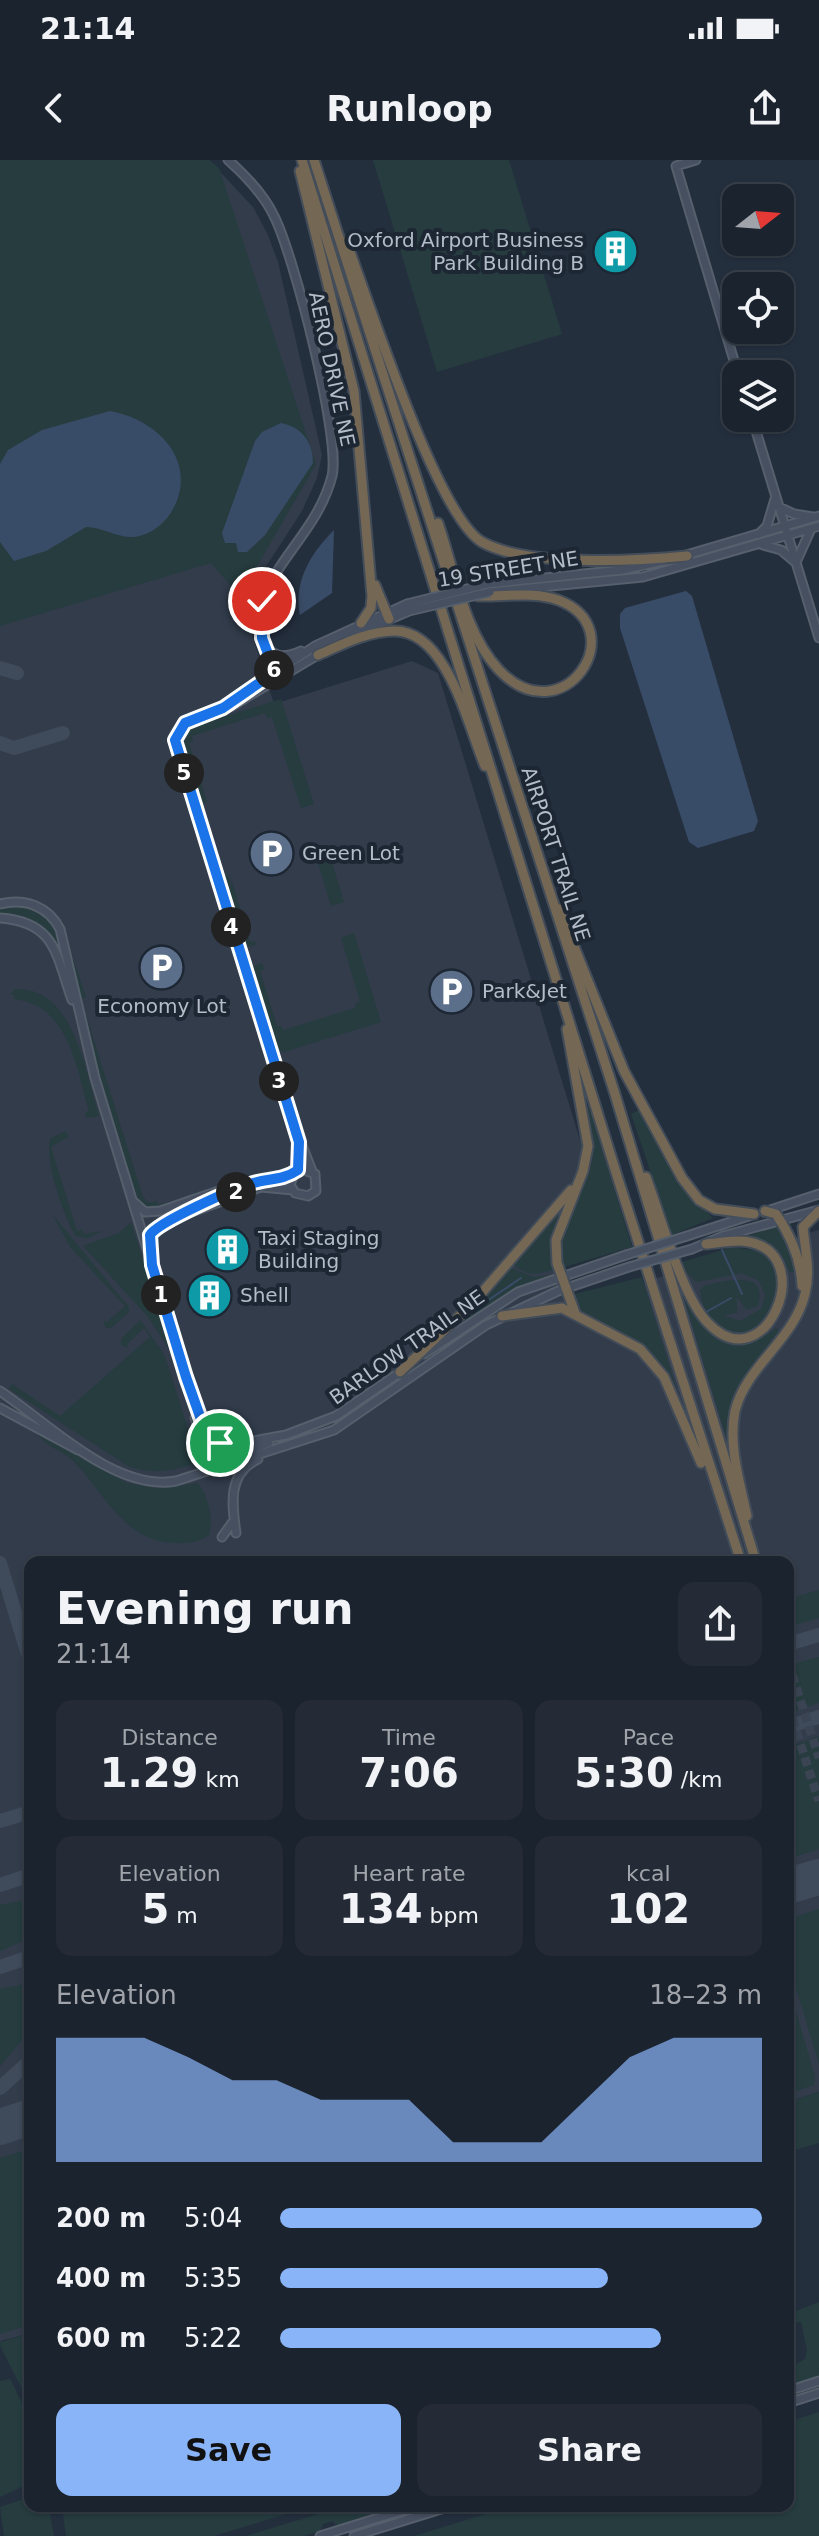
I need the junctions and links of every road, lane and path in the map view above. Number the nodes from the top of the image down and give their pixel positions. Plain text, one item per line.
1 (228, 160) edge
2 (300, 160) edge
3 (315, 160) edge
4 (696, 160) edge
5 (734, 360) edge
6 (756, 432) edge
7 (409, 453) junction
8 (775, 497) junction
9 (779, 507) junction
10 (817, 517) edge
11 (785, 526) junction
12 (815, 528) edge
13 (758, 535) junction
14 (788, 535) junction
15 (760, 544) junction
16 (687, 556) junction
17 (796, 562) junction
18 (370, 567) junction
19 (489, 591) junction
20 (466, 596) joint
21 (408, 608) junction
22 (387, 616) junction
23 (361, 623) junction
24 (819, 638) edge
25 (264, 645) junction
26 (316, 651) junction
27 (277, 675) junction
28 (507, 817) junction
29 (539, 862) junction
30 (0, 904) edge
31 (0, 918) edge
32 (549, 952) junction
33 (78, 1017) junction
34 (614, 1091) junction
35 (299, 1142) junction
36 (296, 1171) junction
37 (312, 1171) junction
38 (579, 1181) junction
39 (243, 1186) junction
40 (293, 1190) junction
41 (819, 1194) edge
42 (131, 1196) junction
43 (193, 1211) junction
44 (765, 1211) junction
45 (819, 1211) edge
46 (754, 1214) junction
47 (780, 1220) junction
48 (706, 1244) junction
49 (152, 1265) junction
50 (561, 1276) junction
51 (565, 1289) junction
52 (798, 1309) junction
53 (575, 1313) junction
54 (502, 1316) junction
55 (400, 1372) junction
56 (186, 1377) junction
57 (0, 1391) edge
58 (0, 1408) edge
59 (286, 1435) junction
60 (282, 1448) junction
61 (95, 1458) junction
62 (209, 1468) junction
63 (713, 1483) junction
64 (233, 1508) junction
65 (236, 1533) dead end
66 (222, 1537) dead end
67 (739, 1556) edge
68 (754, 1556) edge
69 (755, 1556) edge
70 (819, 2381) edge
71 (794, 2389) edge
72 (819, 2393) edge
73 (794, 2401) edge
74 (399, 2512) edge
75 (432, 2512) edge
76 (337, 2533) edge
77 (358, 2535) edge
78 (323, 2536) edge

1 - 25 street, AERO DRIVE NE
2 - 18 highway
2 - 28 highway, AIRPORT TRAIL NE
3 - 7 highway, AIRPORT TRAIL NE
3 - 16 highway
4 - 5 street
6 - 8 street
7 - 19 highway
7 - 29 highway, AIRPORT TRAIL NE
8 - 9 street
8 - 13 street
9 - 10 street
9 - 11 street
10 - 11 street, 19 STREET NE
11 - 13 street, 19 STREET NE
11 - 14 street
12 - 14 street, 19 STREET NE
12 - 17 street
13 - 16 street, 19 STREET NE
14 - 15 street, 19 STREET NE
14 - 17 street
15 - 17 street
15 - 19 street, 19 STREET NE
16 - 19 street, 19 STREET NE
17 - 24 street
18 - 22 highway
18 - 23 highway
19 - 20 highway, bridge
19 - 21 street, 19 STREET NE, bridge
20 - 21 street, 19 STREET NE, bridge
21 - 22 street, 19 STREET NE
22 - 23 street, 19 STREET NE
22 - 26 street, 19 STREET NE
23 - 26 street, 19 STREET NE
25 - 26 street
25 - 27 street, AERO DRIVE NE
26 - 27 street, 19 STREET NE
26 - 28 highway
27 - 35 street, 19 STREET NE
28 - 32 highway, AIRPORT TRAIL NE
29 - 34 highway, AIRPORT TRAIL NE
29 - 46 highway
30 - 33 street
31 - 33 street
32 - 38 highway
32 - 63 highway, AIRPORT TRAIL NE
33 - 42 street
34 - 48 highway
34 - 68 highway, AIRPORT TRAIL NE
35 - 36 street
35 - 37 street
36 - 37 street
36 - 39 street
36 - 40 street
37 - 40 street
38 - 50 highway
38 - 55 highway
39 - 42 street
39 - 43 street
40 - 43 street
41 - 44 street, BARLOW TRAIL NE
42 - 49 street
43 - 49 street
44 - 46 street, BARLOW TRAIL NE
44 - 47 highway
45 - 47 street, BARLOW TRAIL NE
45 - 52 highway
46 - 50 street, BARLOW TRAIL NE, bridge
47 - 48 street, BARLOW TRAIL NE
47 - 52 highway
48 - 51 street, BARLOW TRAIL NE, bridge
49 - 56 street
50 - 51 highway
50 - 55 street, BARLOW TRAIL NE
51 - 53 highway
51 - 54 street, BARLOW TRAIL NE
52 - 69 highway
53 - 54 highway
53 - 63 highway
54 - 60 street, BARLOW TRAIL NE
55 - 59 street, BARLOW TRAIL NE
56 - 59 street, BARLOW TRAIL NE
56 - 62 street
57 - 61 street
58 - 61 street
59 - 62 street
60 - 62 street, BARLOW TRAIL NE
60 - 64 street
61 - 62 street
63 - 67 highway, AIRPORT TRAIL NE
64 - 65 street
64 - 66 street
70 - 71 street
72 - 73 street
74 - 76 street
75 - 77 street
76 - 78 street

